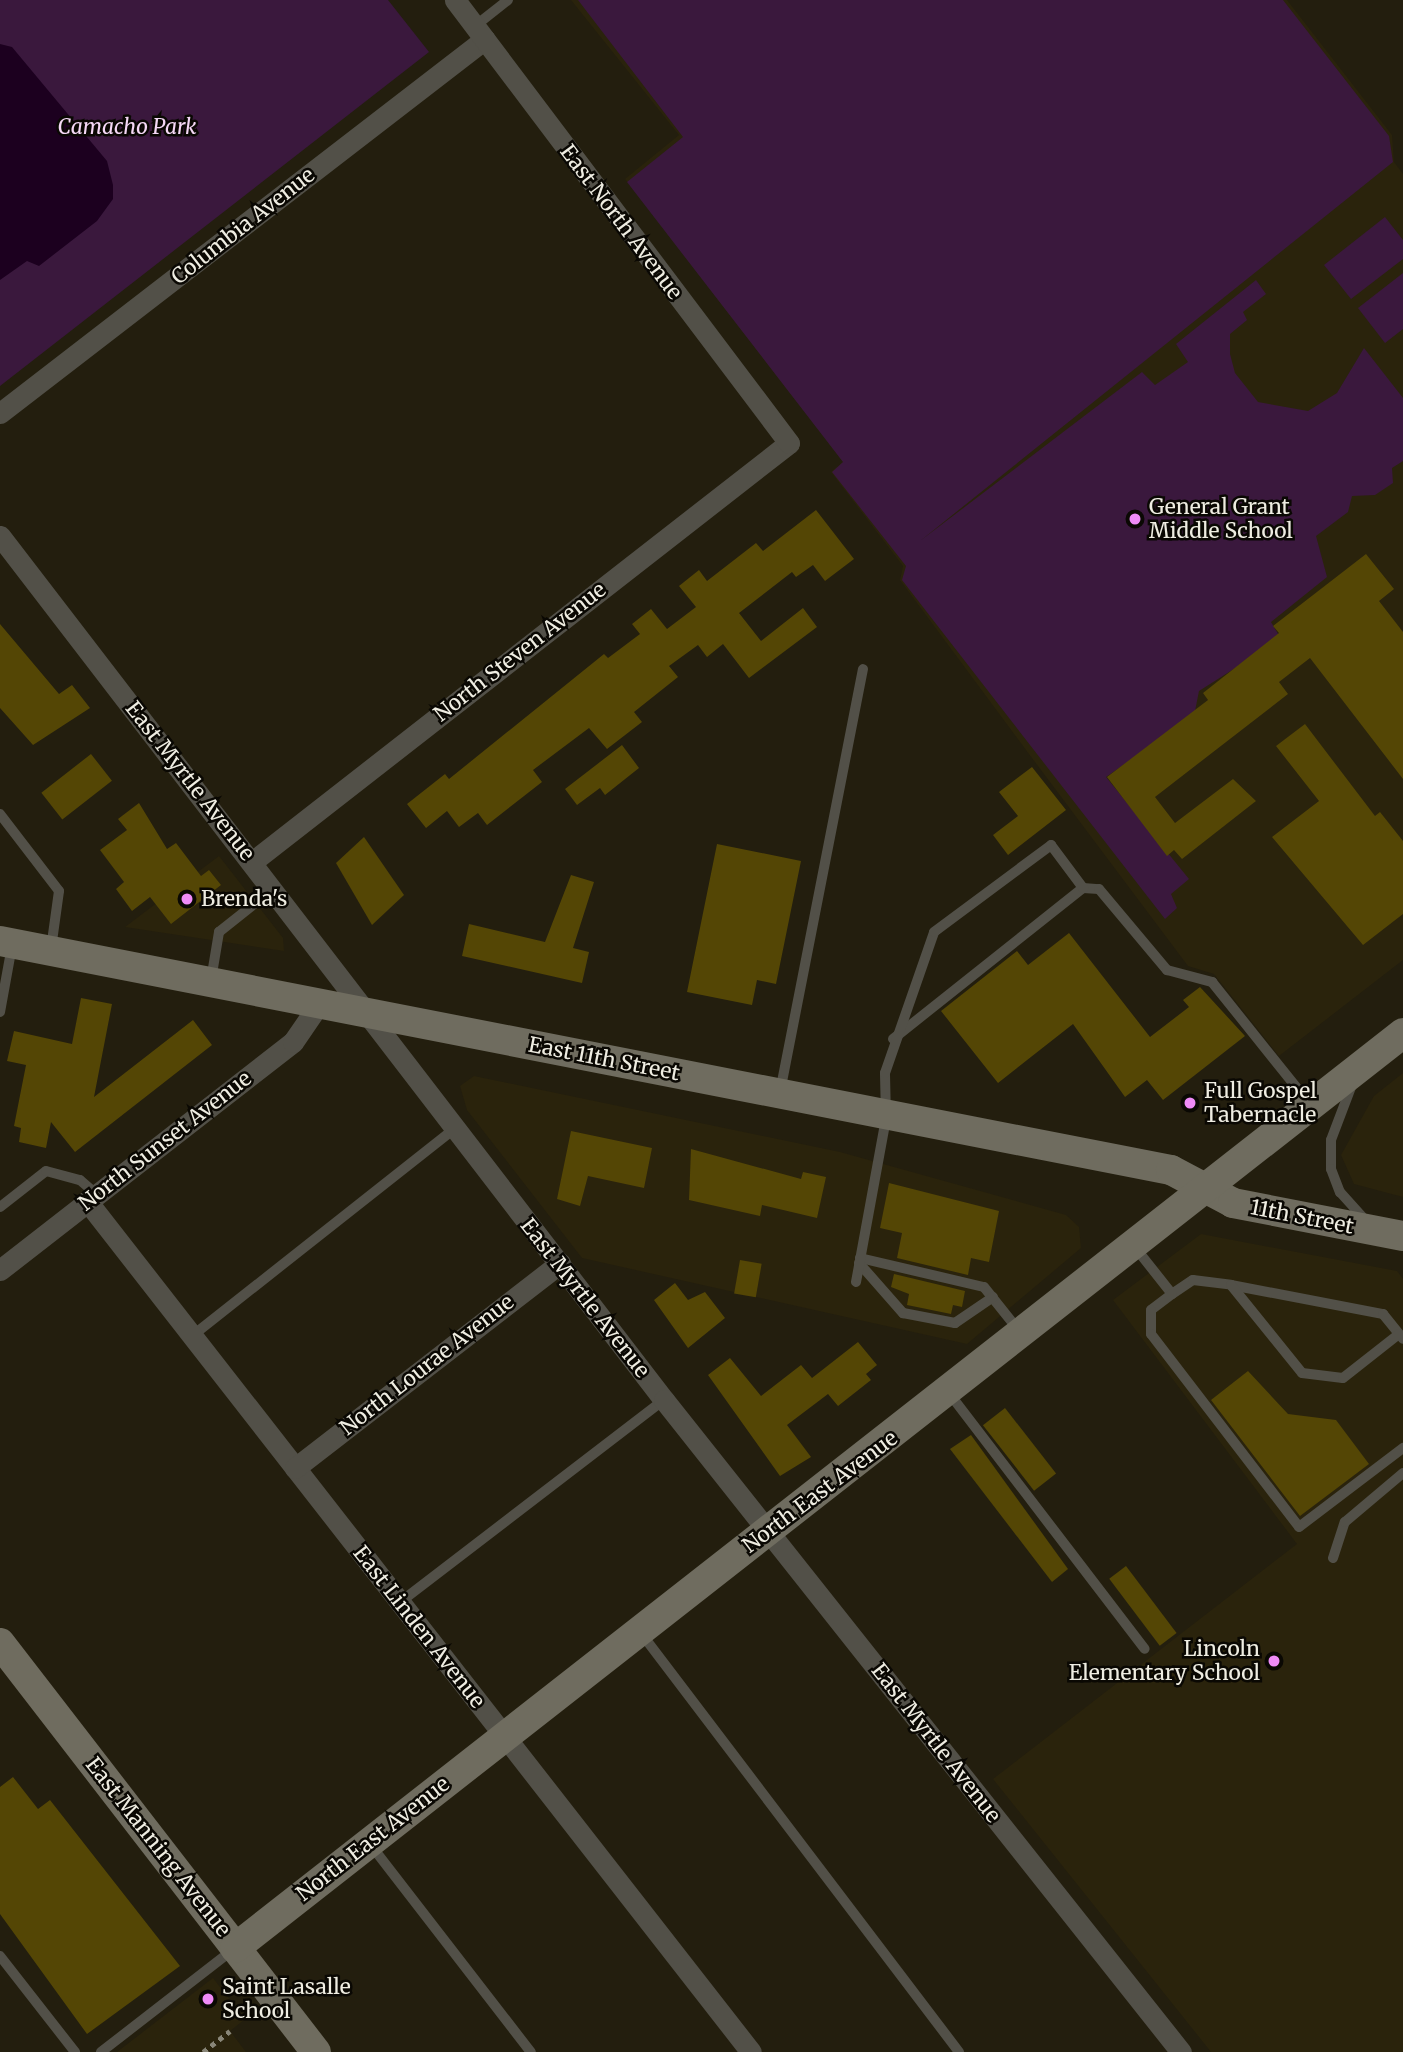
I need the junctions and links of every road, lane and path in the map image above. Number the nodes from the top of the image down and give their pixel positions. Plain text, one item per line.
1 (455, 0) edge
2 (508, 0) edge
3 (480, 33) junction
4 (0, 413) edge
5 (789, 443) joint
6 (0, 536) edge
7 (863, 669) dead end
8 (0, 814) edge
9 (252, 862) junction
10 (1083, 888) junction
11 (273, 889) junction
12 (6, 943) edge
13 (50, 952) junction
14 (211, 983) junction
15 (320, 1004) junction
16 (0, 1012) edge
17 (369, 1012) junction
18 (1403, 1033) edge
19 (893, 1039) junction
20 (1360, 1067) junction
21 (780, 1094) junction
22 (1310, 1105) junction
23 (886, 1118) junction
24 (454, 1129) junction
25 (1204, 1188) junction
26 (92, 1198) junction
27 (0, 1208) edge
28 (1389, 1234) edge
29 (1133, 1245) junction
30 (860, 1261) junction
31 (559, 1263) junction
32 (0, 1270) edge
33 (856, 1282) dead end
34 (1231, 1284) junction
35 (1172, 1294) junction
36 (993, 1297) junction
37 (1022, 1334) junction
38 (192, 1336) junction
39 (1401, 1337) edge
40 (949, 1393) junction
41 (664, 1401) junction
42 (1403, 1448) edge
43 (295, 1468) junction
44 (1403, 1473) edge
45 (769, 1531) junction
46 (1333, 1558) dead end
47 (399, 1603) junction
48 (636, 1627) junction
49 (0, 1643) edge
50 (1145, 1649) dead end
51 (504, 1737) junction
52 (369, 1842) junction
53 (235, 1948) junction
54 (0, 1956) edge
55 (230, 2031) dead end
56 (75, 2052) edge
57 (100, 2052) edge
58 (203, 2052) edge
59 (316, 2052) edge
60 (531, 2052) edge
61 (751, 2052) edge
62 (959, 2052) edge
63 (1181, 2052) edge

1 - 3 street, East North Avenue
2 - 3 lane
3 - 4 street, Columbia Avenue
3 - 5 street, East North Avenue
5 - 9 street, North Steven Avenue
6 - 9 street, East Myrtle Avenue
7 - 21 lane
8 - 13 lane
9 - 11 street, East Myrtle Avenue
10 - 19 lane
10 - 19 lane
10 - 22 lane
11 - 14 lane
11 - 17 street, East Myrtle Avenue
12 - 13 main road, East 11th Street
12 - 16 lane
13 - 14 main road, East 11th Street
14 - 15 main road, East 11th Street
15 - 17 main road, East 11th Street
15 - 26 street, North Sunset Avenue
17 - 21 main road, East 11th Street
17 - 24 street, East Myrtle Avenue
18 - 20 main road, North East Avenue
19 - 23 lane
20 - 22 main road, North East Avenue
20 - 28 lane
21 - 23 main road, East 11th Street
22 - 25 main road, North East Avenue
23 - 25 main road, East 11th Street
23 - 30 lane
24 - 31 street, East Myrtle Avenue
24 - 38 lane
25 - 28 main road, 11th Street
25 - 29 main road, North East Avenue
26 - 27 lane
26 - 32 street, North Sunset Avenue
26 - 38 street, East Linden Avenue
29 - 35 lane
29 - 37 main road, North East Avenue
30 - 33 lane
30 - 36 lane
30 - 36 lane
31 - 41 street, East Myrtle Avenue
31 - 43 street, North Lourae Avenue
34 - 35 lane
34 - 39 lane
34 - 39 lane
35 - 42 lane
36 - 37 lane
37 - 40 main road, North East Avenue
38 - 43 street, East Linden Avenue
40 - 45 main road, North East Avenue
40 - 50 lane
41 - 45 street, East Myrtle Avenue
41 - 47 lane
43 - 47 street, East Linden Avenue
44 - 46 lane
45 - 48 main road, North East Avenue
45 - 63 street, East Myrtle Avenue
47 - 51 street, East Linden Avenue
48 - 51 main road, North East Avenue
48 - 62 lane
49 - 53 main road, East Manning Avenue
51 - 52 main road, North East Avenue
51 - 61 street, East Linden Avenue
52 - 53 main road, North East Avenue
52 - 60 lane
53 - 57 lane
53 - 59 main road, East Manning Avenue
54 - 56 lane
55 - 58 path

